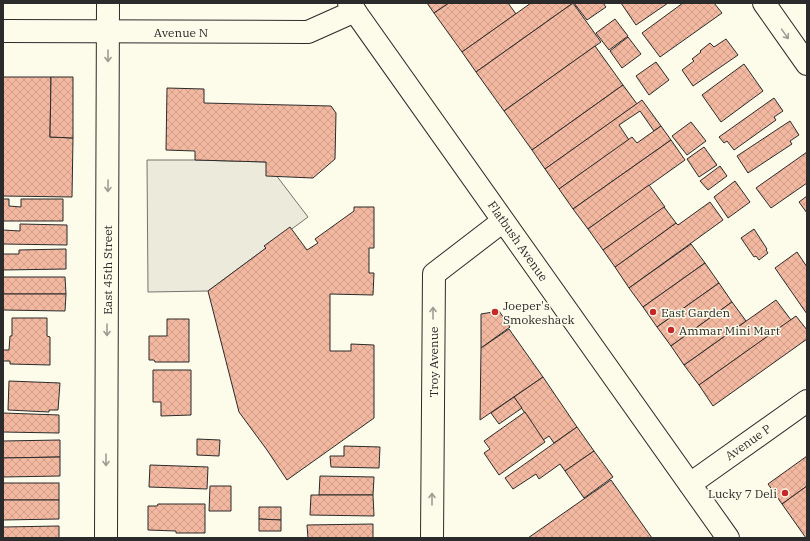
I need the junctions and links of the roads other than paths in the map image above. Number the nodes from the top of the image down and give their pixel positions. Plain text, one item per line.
1 (108, 3) edge
2 (764, 3) edge
3 (352, 7) edge
4 (3, 31) edge
5 (108, 31) junction
6 (807, 64) edge
7 (503, 221) junction
8 (807, 401) edge
9 (690, 484) junction
10 (106, 538) edge
11 (432, 538) edge
12 (728, 538) edge

1 - 5 street, East 45th Street
2 -> 6 street
3 - 5 street, Avenue N
3 - 7 street, Flatbush Avenue
4 - 5 street, Avenue N
5 -> 10 street, East 45th Street
7 - 9 street, Flatbush Avenue
11 -> 7 street, Troy Avenue
8 - 9 street, Avenue P
9 - 12 street, Flatbush Avenue

